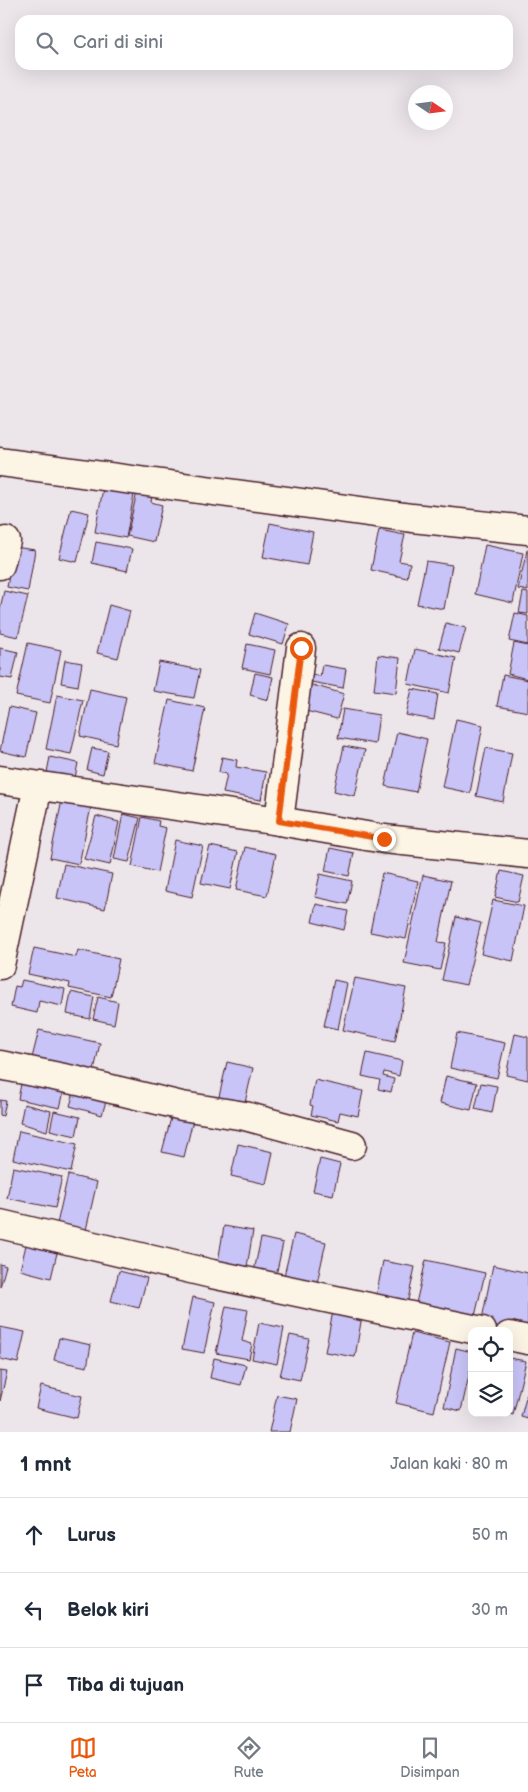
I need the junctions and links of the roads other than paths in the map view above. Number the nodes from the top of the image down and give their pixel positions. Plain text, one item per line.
1 (0, 462) edge
2 (528, 530) edge
3 (301, 648) dead end
4 (0, 780) edge
5 (38, 786) junction
6 (279, 821) junction
7 (526, 849) edge
8 (0, 965) edge
9 (0, 1065) edge
10 (352, 1145) dead end
11 (0, 1224) edge
12 (468, 1328) edge
13 (513, 1337) edge
14 (528, 1340) edge

1 - 2 street
3 - 6 street
4 - 5 street
5 - 6 street
5 - 8 street
6 - 7 street
9 - 10 street
11 - 12 street
13 - 14 street

